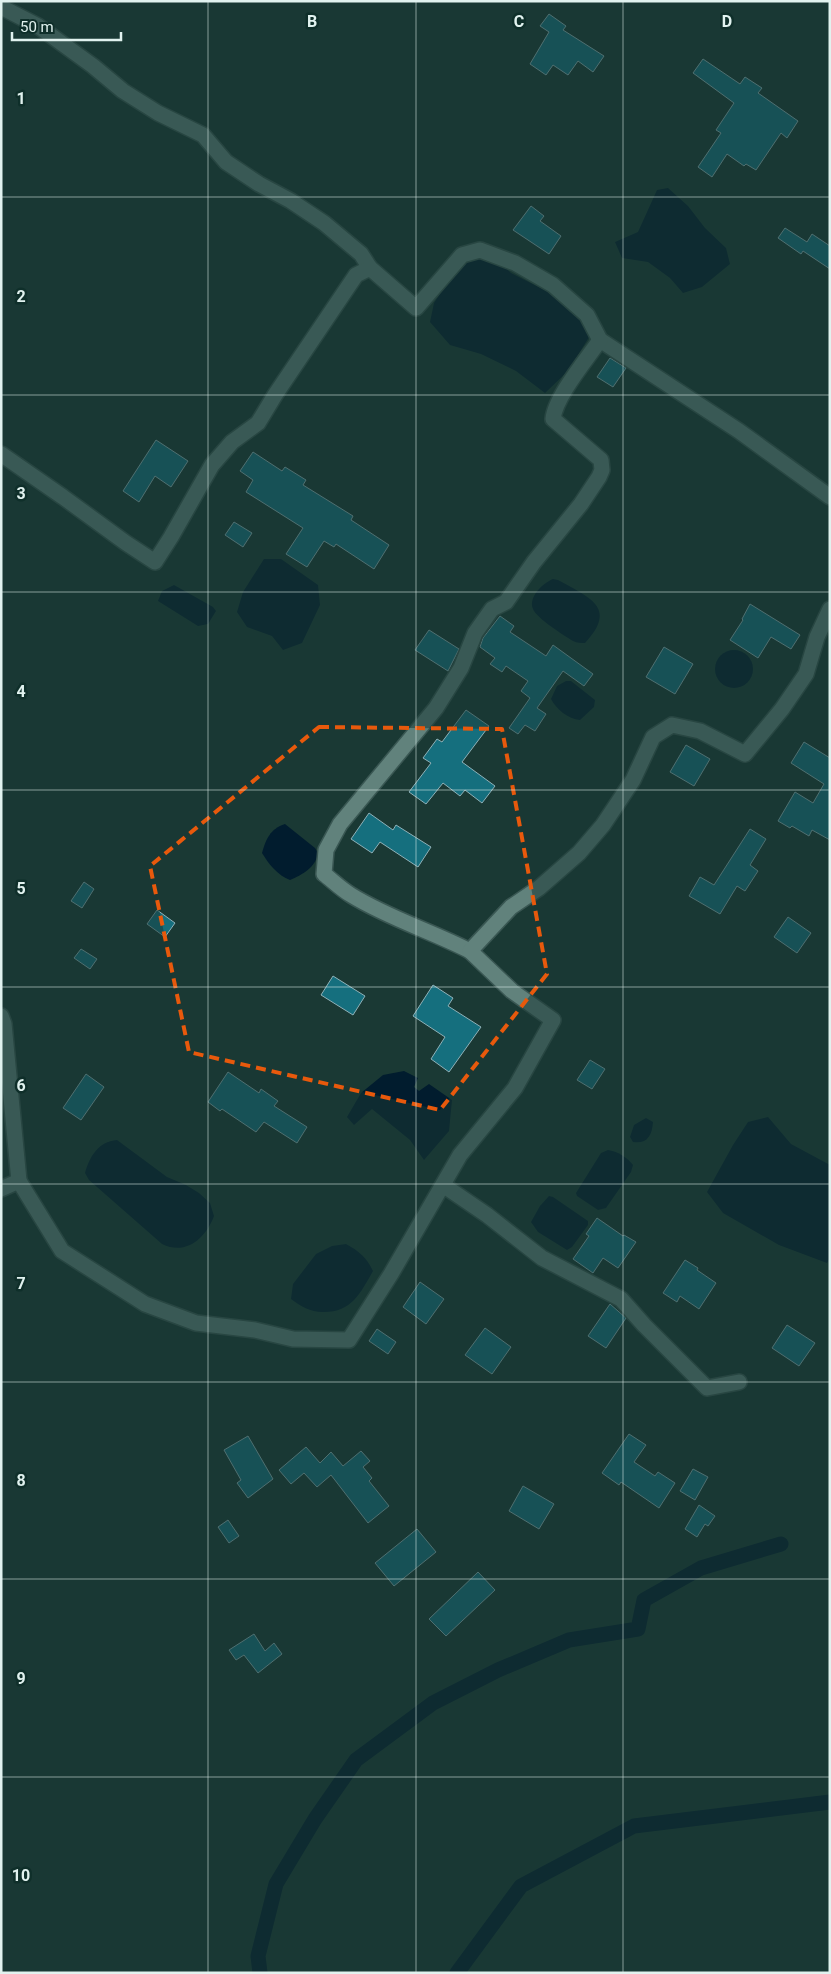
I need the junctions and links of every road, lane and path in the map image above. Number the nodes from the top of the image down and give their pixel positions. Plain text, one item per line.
1 (1, 7) edge
2 (370, 268) junction
3 (600, 340) junction
4 (1, 454) edge
5 (830, 496) edge
6 (830, 609) edge
7 (470, 951) junction
8 (1, 1016) edge
9 (19, 1181) junction
10 (443, 1185) junction
11 (1, 1189) edge
12 (739, 1382) dead end

1 - 2 street
2 - 3 street
2 - 4 street
3 - 5 street
3 - 7 street
6 - 7 street
7 - 10 street
8 - 9 street
9 - 10 street
9 - 11 street
10 - 12 street

